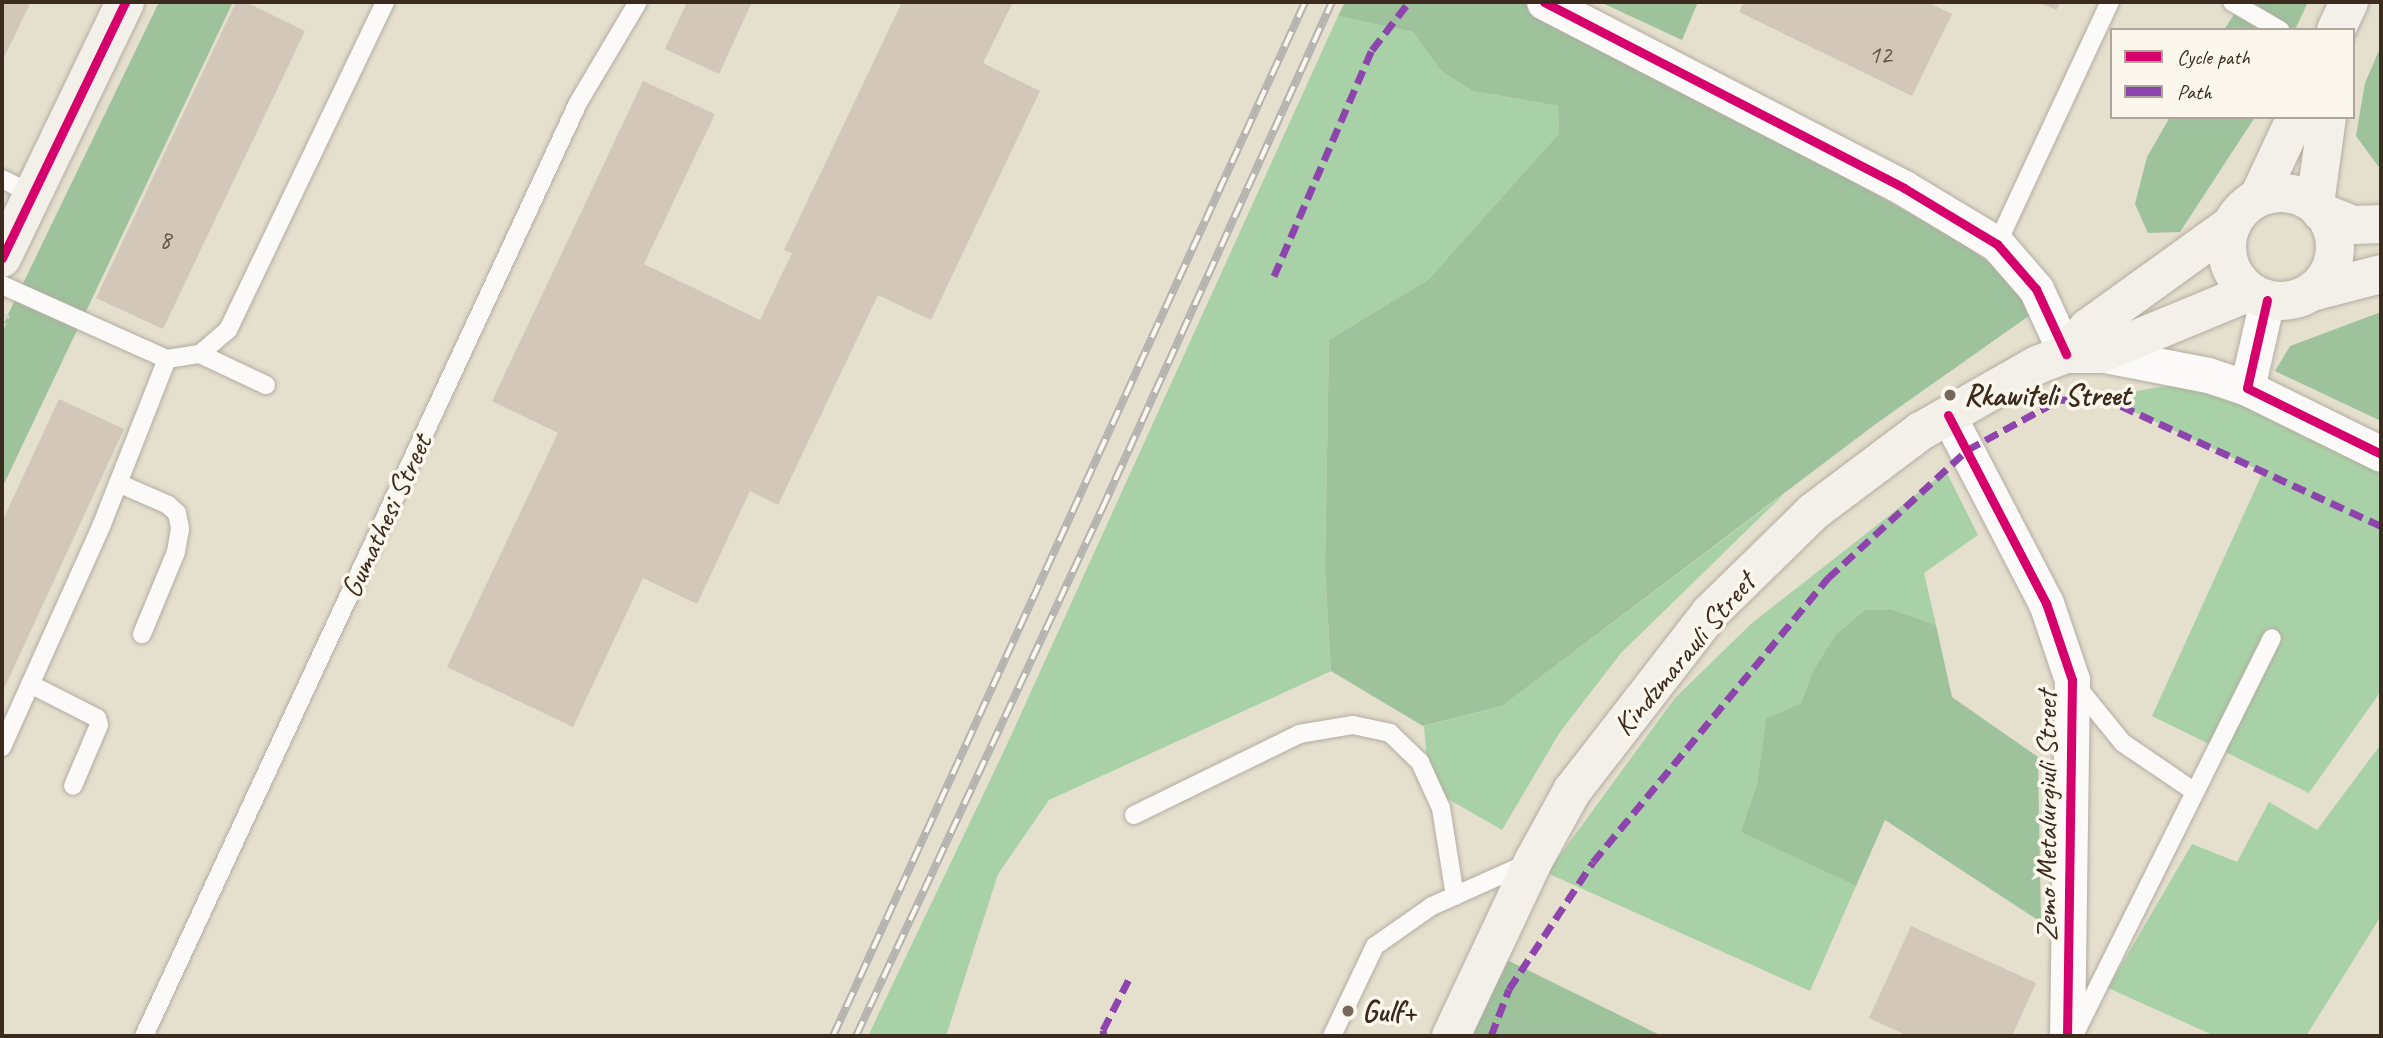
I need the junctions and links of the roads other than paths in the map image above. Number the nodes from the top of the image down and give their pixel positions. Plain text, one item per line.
1 (125, 2) edge
2 (384, 2) edge
3 (638, 2) edge
4 (1544, 2) edge
5 (2109, 2) edge
6 (2232, 2) edge
7 (2277, 28) edge
8 (2295, 119) edge
9 (2327, 119) edge
10 (17, 187) edge
11 (2259, 196) junction
12 (2318, 208) junction
13 (2232, 224) junction
14 (2381, 224) edge
15 (1997, 244) junction
16 (2, 258) edge
17 (2381, 274) edge
18 (2, 285) edge
19 (2311, 292) junction
20 (2259, 296) junction
21 (200, 354) junction
22 (2083, 354) junction
23 (167, 359) junction
24 (266, 385) dead end
25 (2248, 388) junction
26 (1948, 415) junction
27 (2381, 454) edge
28 (118, 483) junction
29 (142, 634) dead end
30 (2272, 638) dead end
31 (2072, 680) junction
32 (30, 684) junction
33 (2, 747) edge
34 (73, 786) dead end
35 (2195, 792) junction
36 (1134, 815) dead end
37 (1534, 860) junction
38 (1455, 896) junction
39 (144, 1036) edge
40 (1332, 1036) edge
41 (1451, 1036) edge
42 (2067, 1036) edge
43 (2074, 1036) edge

1 - 10 main road
2 - 21 lane
3 - 39 lane, Gumathesi Street
4 - 15 street
5 - 15 lane
6 - 7 lane
8 - 11 main road
9 - 12 main road
10 - 16 main road
11 - 12 main road
11 - 13 main road
12 - 14 main road
12 - 19 main road
13 - 20 main road
13 - 22 main road, Kindzmarauli Street
15 - 22 street
17 - 19 main road
18 - 23 lane
19 - 20 main road
20 - 22 main road, Kindzmarauli Street
20 - 25 street
21 - 23 lane
21 - 24 lane
22 - 25 street
22 - 26 main road, Kindzmarauli Street
23 - 28 lane
25 - 27 street
26 - 31 street, Zemo Metalurgiuli Street
26 - 37 main road, Kindzmarauli Street
28 - 29 lane
28 - 32 lane
30 - 35 lane
31 - 35 lane
31 - 42 street, Zemo Metalurgiuli Street
32 - 33 lane
32 - 34 lane
35 - 43 lane
36 - 38 lane
37 - 38 lane
37 - 41 main road, Kindzmarauli Street
38 - 40 lane

